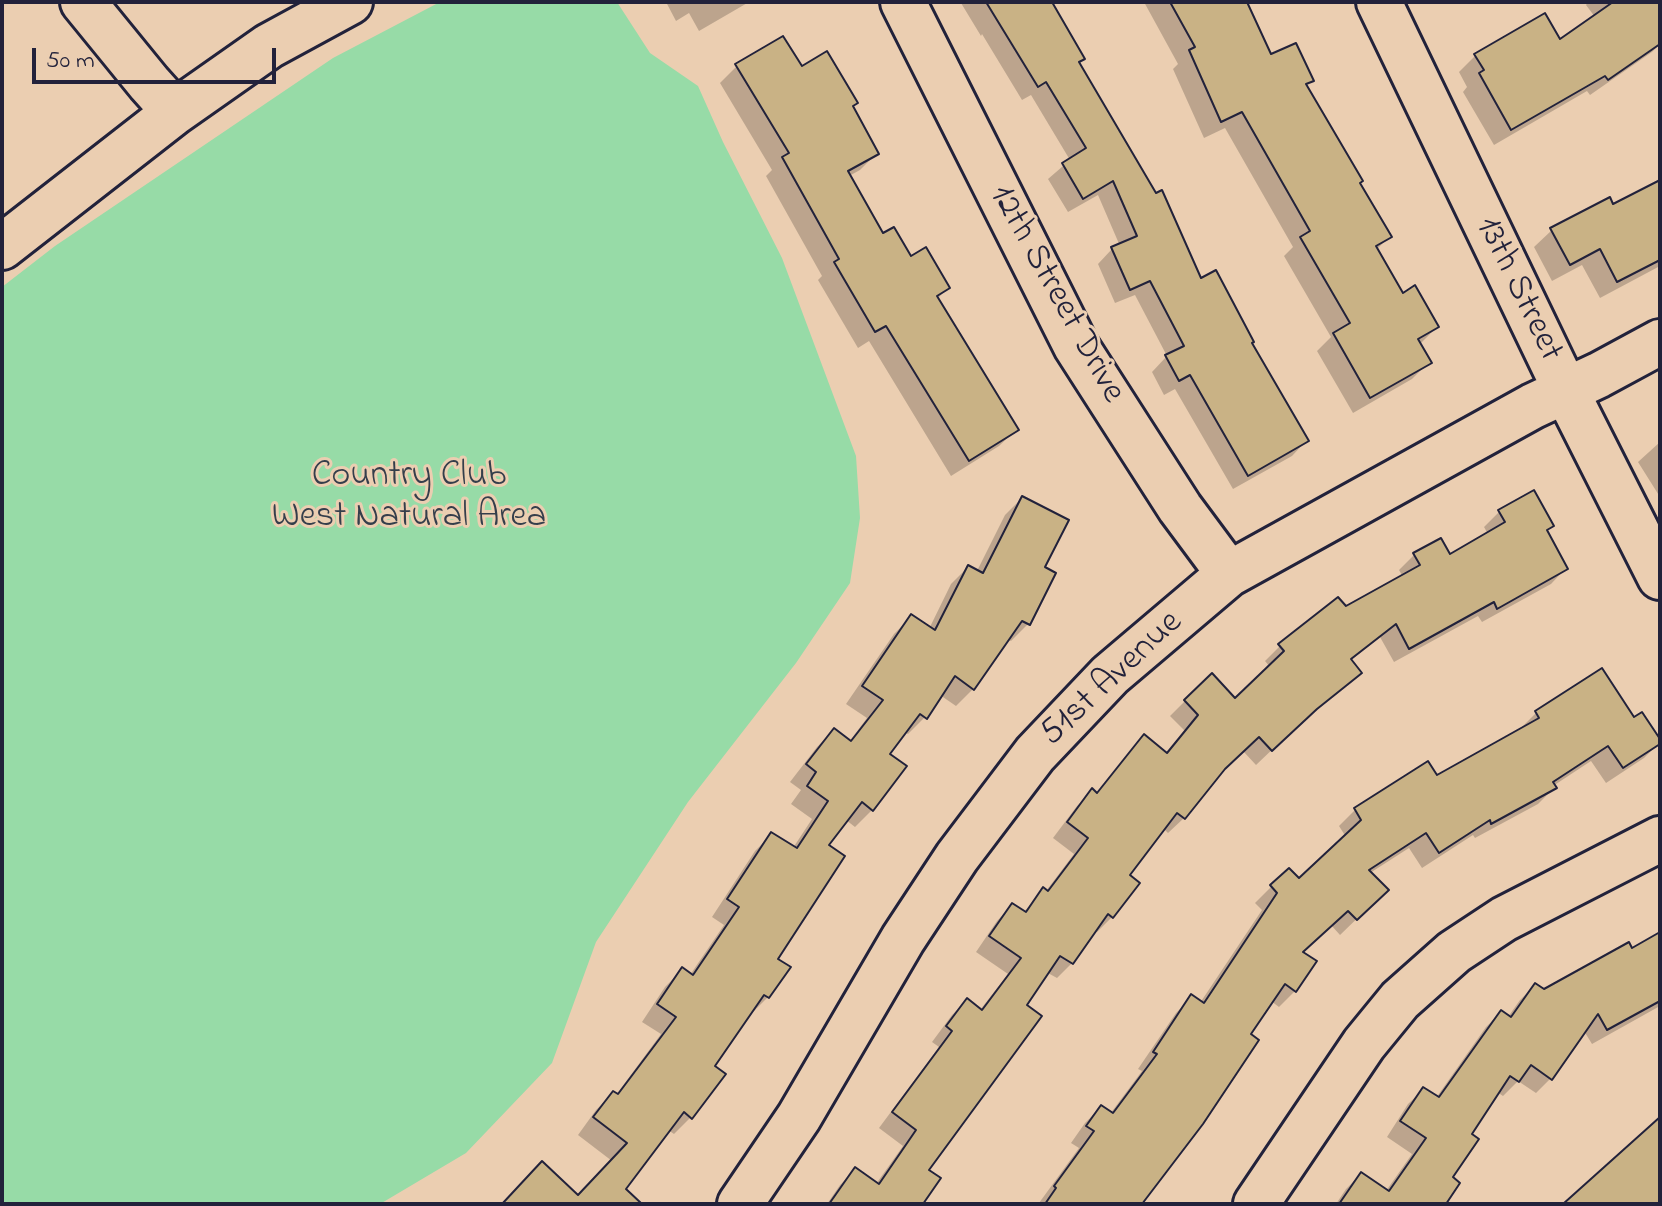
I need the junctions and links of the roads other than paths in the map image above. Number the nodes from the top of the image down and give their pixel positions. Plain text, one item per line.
1 (83, 2) edge
2 (350, 2) edge
3 (903, 2) edge
4 (1381, 3) edge
5 (175, 112) junction
6 (2, 247) edge
7 (1660, 342) edge
8 (1566, 391) junction
9 (1229, 574) junction
10 (1660, 577) edge
11 (1660, 839) edge
12 (741, 1204) edge
13 (1256, 1204) edge

1 - 5 street
2 - 5 street
3 - 9 street, 12th Street Drive
4 - 8 street, 13th Street
5 - 6 street
7 - 8 street, 51st Avenue
8 - 9 street, 51st Avenue
8 - 10 street, 13th Street
9 - 12 street, 51st Avenue
11 - 13 street

